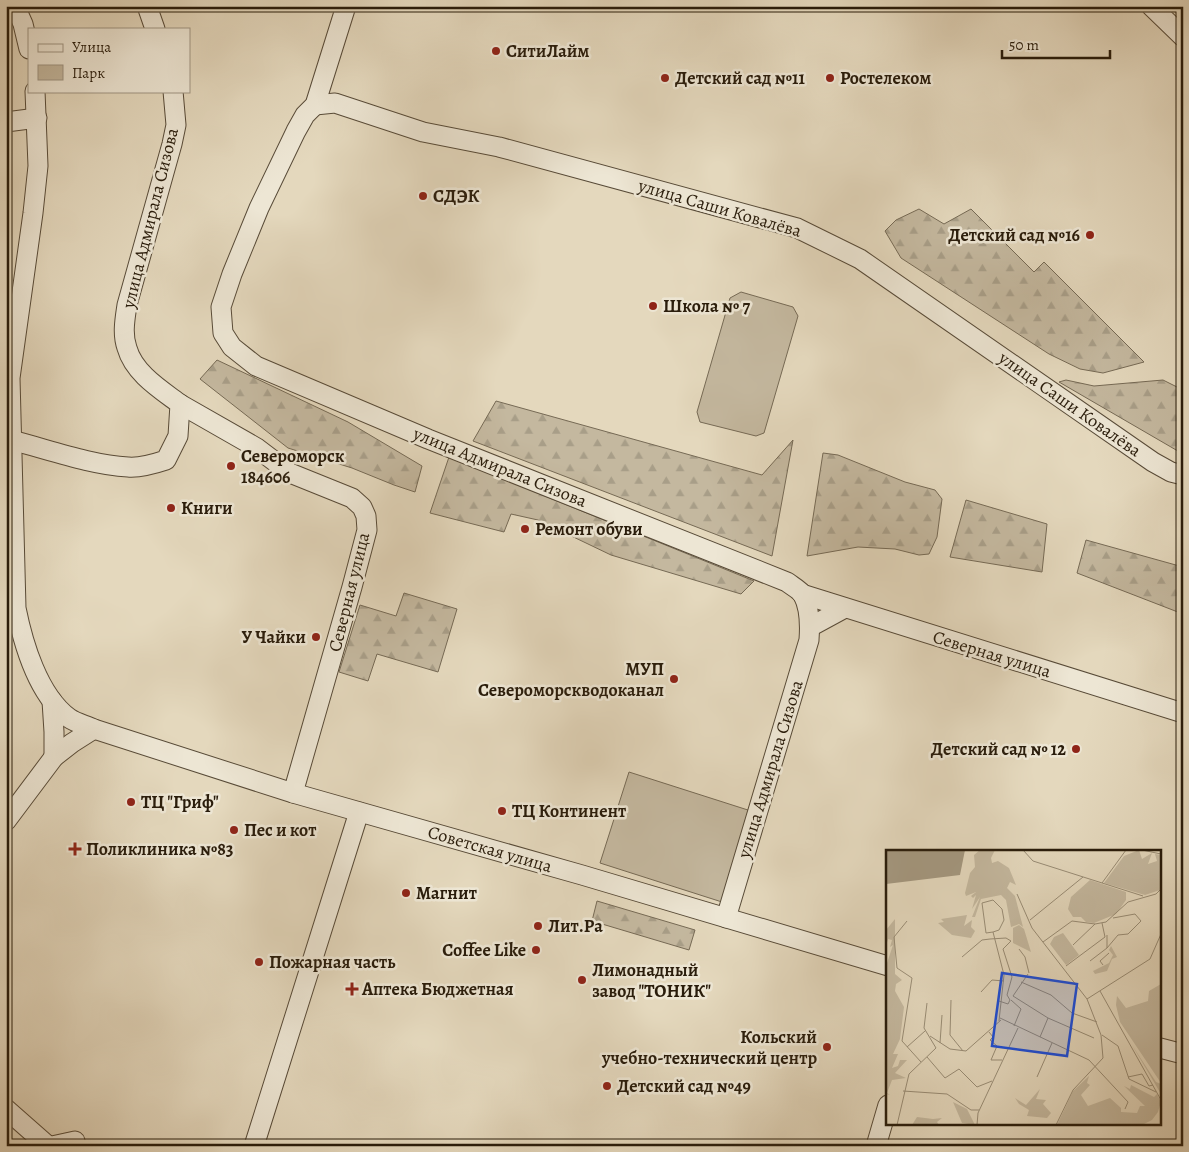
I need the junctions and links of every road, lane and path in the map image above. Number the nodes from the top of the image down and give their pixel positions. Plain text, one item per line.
1 (16, 6) edge
2 (147, 6) edge
3 (346, 6) edge
4 (1151, 6) edge
5 (155, 28) edge
6 (1183, 36) edge
7 (28, 45) edge
8 (34, 92) edge
9 (173, 92) edge
10 (316, 105) junction
11 (37, 118) junction
12 (6, 122) edge
13 (180, 404) junction
14 (11, 440) junction
15 (1183, 475) edge
16 (802, 594) junction
17 (845, 608) junction
18 (810, 627) junction
19 (52, 701) junction
20 (1183, 713) edge
21 (94, 729) junction
22 (54, 757) junction
23 (293, 793) junction
24 (359, 812) junction
25 (6, 821) edge
26 (726, 918) junction
27 (886, 965) edge
28 (1162, 1049) edge
29 (1183, 1054) edge
30 (6, 1109) edge
31 (886, 1112) edge
32 (50, 1146) edge
33 (74, 1146) edge
34 (254, 1146) edge
35 (876, 1146) edge

1 - 7 street
2 - 5 street
3 - 10 street, улица Адмирала Сизова
4 - 6 street
8 - 11 street
9 - 13 street, улица Адмирала Сизова
10 - 15 street, улица Саши Ковалёва
10 - 16 street, улица Адмирала Сизова
11 - 12 street
11 - 14 street
13 - 14 street
13 - 23 street, Северная улица
14 - 19 street
16 - 17 street, Северная улица
16 - 18 street, улица Адмирала Сизова
17 - 18 street
17 - 20 street, Северная улица
18 - 26 street, улица Адмирала Сизова
19 - 21 street, Советская улица
19 - 22 street
21 - 22 street
21 - 23 street, Советская улица
22 - 25 street
23 - 24 street, Советская улица
24 - 26 street, Советская улица
24 - 34 street
26 - 27 street, Советская улица
28 - 29 street
30 - 32 street
31 - 35 street
32 - 33 street

